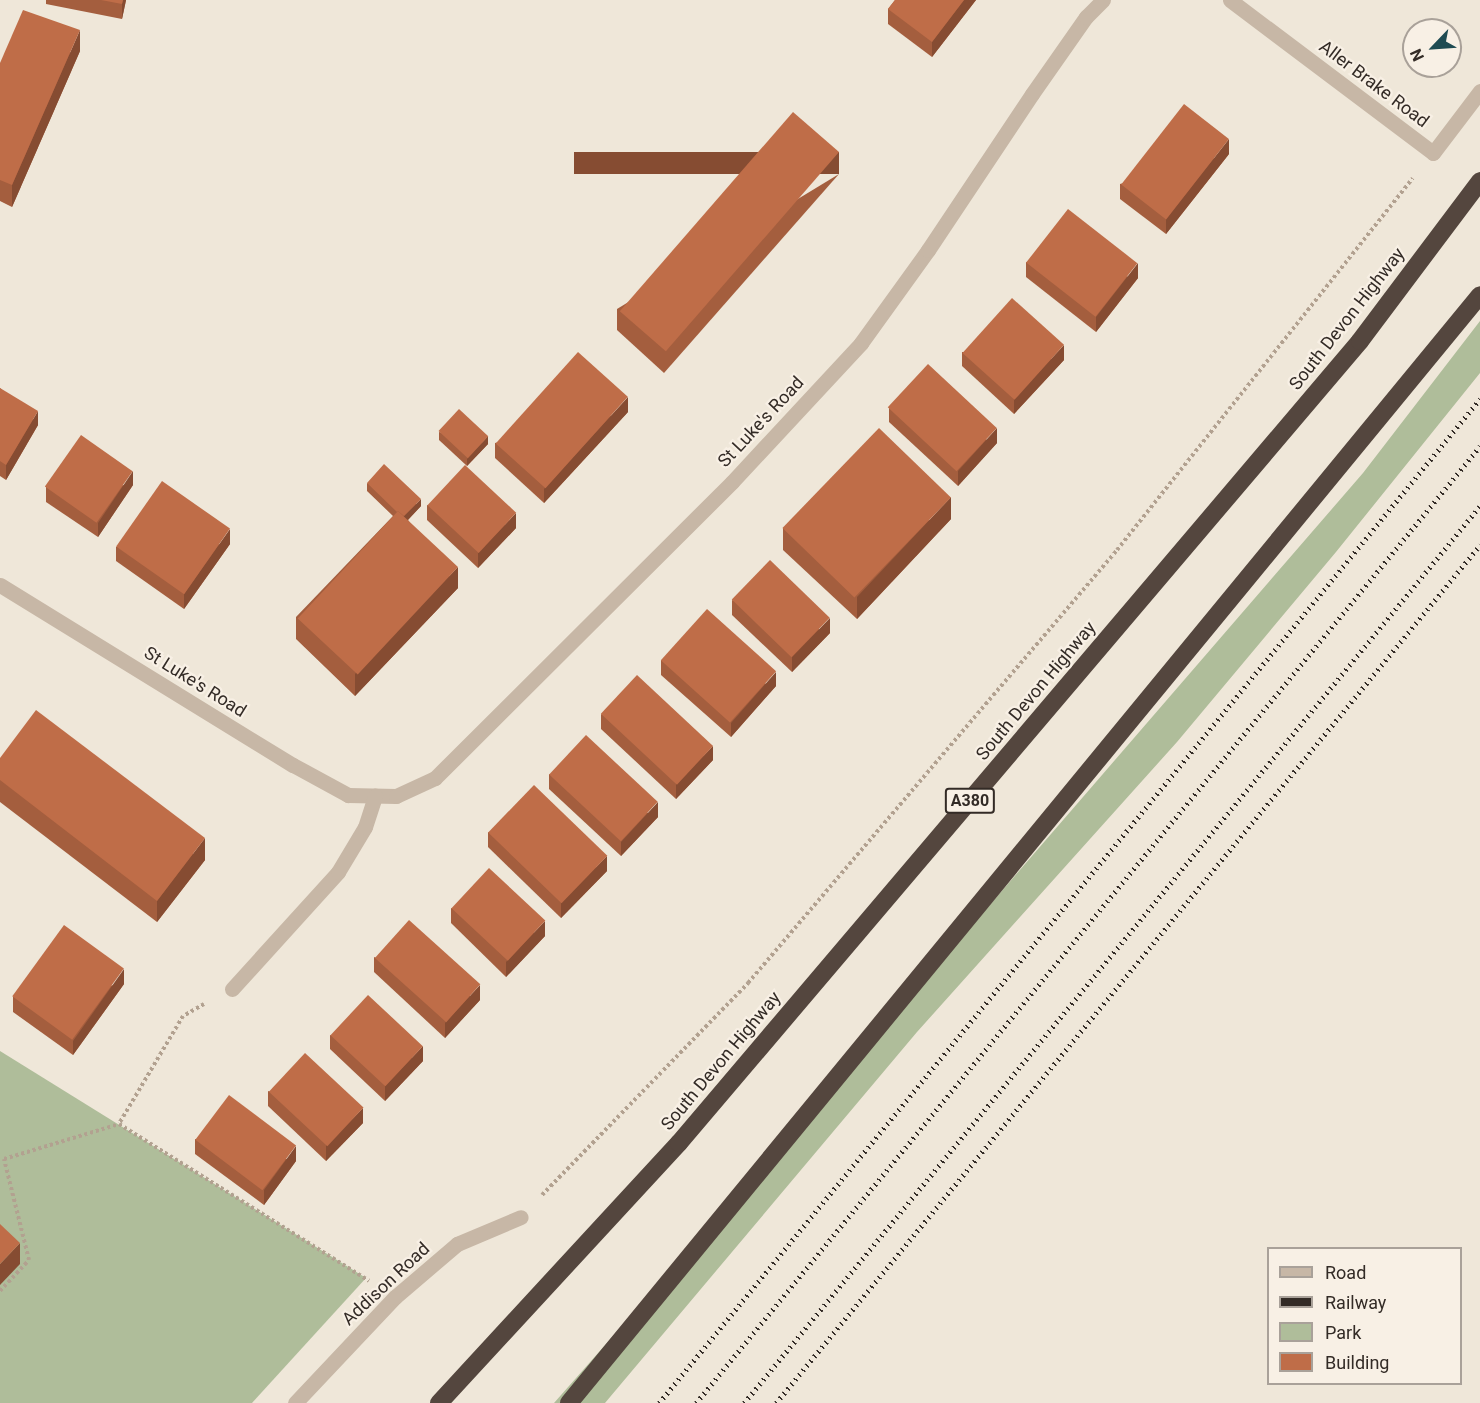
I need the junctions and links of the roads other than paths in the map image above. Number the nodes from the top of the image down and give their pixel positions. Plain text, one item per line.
1 (1103, 0) edge
2 (1230, 0) edge
3 (1480, 91) edge
4 (1480, 181) edge
5 (1480, 295) edge
6 (0, 585) edge
7 (375, 796) junction
8 (232, 989) road end
9 (521, 1217) road end
10 (295, 1403) edge
11 (439, 1403) edge
12 (569, 1403) edge

1 - 7 street, St Luke's Road
2 - 3 street, Aller Brake Road
4 - 11 highway, South Devon Highway / A380
5 - 12 highway
6 - 7 street, St Luke's Road
7 - 8 street
9 - 10 street, Addison Road

